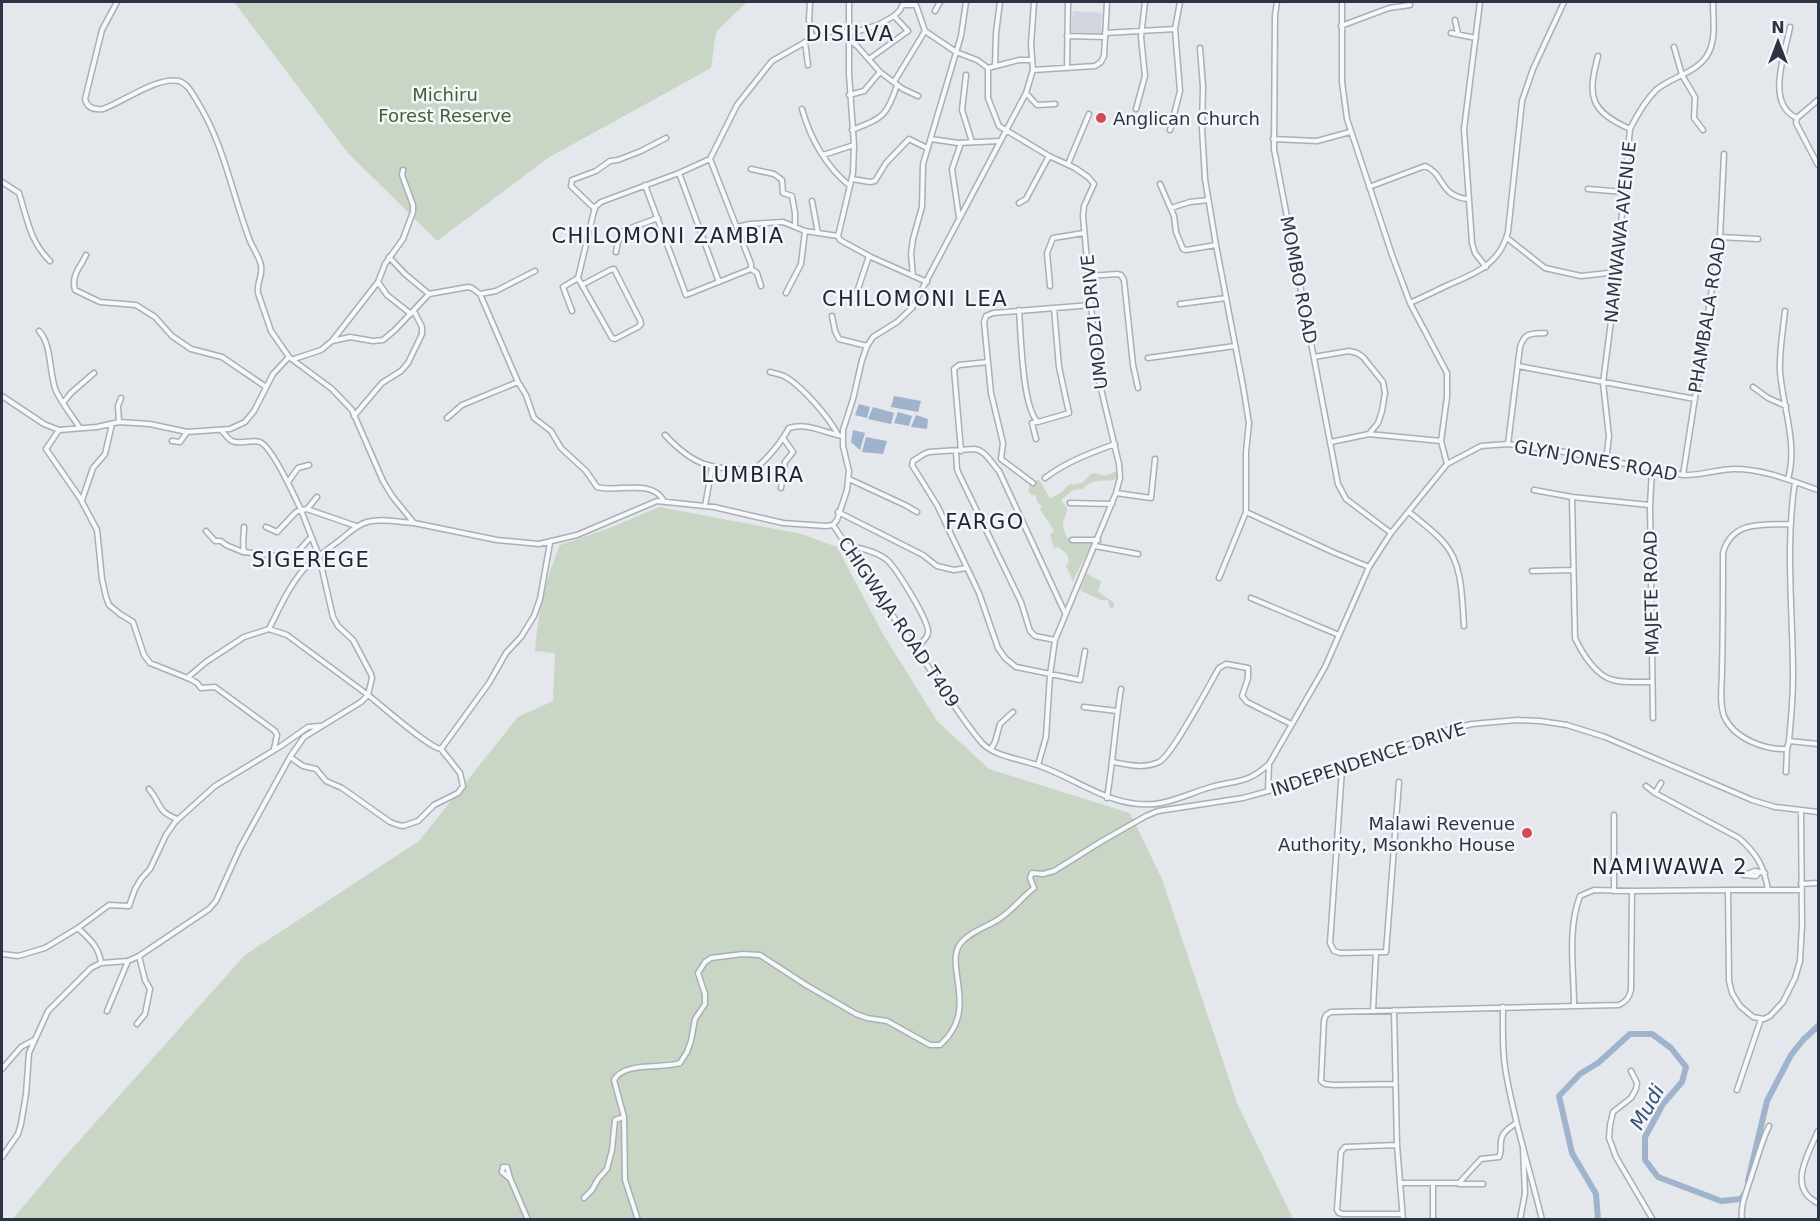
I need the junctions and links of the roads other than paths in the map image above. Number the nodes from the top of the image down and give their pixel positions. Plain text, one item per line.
1 (117, 2) edge
2 (810, 2) edge
3 (849, 2) edge
4 (940, 2) edge
5 (966, 2) edge
6 (1000, 2) edge
7 (1034, 2) edge
8 (1068, 2) edge
9 (1107, 2) edge
10 (1145, 2) edge
11 (1180, 2) edge
12 (1277, 2) edge
13 (1342, 2) edge
14 (1480, 2) edge
15 (1564, 2) edge
16 (1713, 2) edge
17 (903, 3) edge
18 (1410, 5) dead end
19 (935, 11) dead end
20 (894, 16) junction
21 (1455, 20) dead end
22 (1341, 26) junction
23 (1790, 27) dead end
24 (1175, 29) junction
25 (1141, 30) junction
26 (848, 31) junction
27 (925, 31) junction
28 (1451, 33) dead end
29 (1458, 34) junction
30 (1105, 35) junction
31 (1067, 36) junction
32 (812, 38) junction
33 (1476, 38) junction
34 (848, 39) junction
35 (805, 42) junction
36 (1674, 46) dead end
37 (1200, 48) dead end
38 (956, 52) junction
39 (1598, 57) dead end
40 (869, 59) junction
41 (1031, 60) junction
42 (808, 65) dead end
43 (995, 67) junction
44 (988, 68) junction
45 (1067, 68) junction
46 (1033, 70) junction
47 (880, 72) junction
48 (966, 75) dead end
49 (1682, 75) junction
50 (896, 83) junction
51 (1026, 93) junction
52 (849, 95) junction
53 (918, 96) dead end
54 (1818, 100) edge
55 (1055, 104) dead end
56 (802, 109) dead end
57 (1136, 109) dead end
58 (1089, 114) dead end
59 (1797, 118) junction
60 (1630, 129) junction
61 (852, 130) junction
62 (1006, 130) junction
63 (1170, 130) dead end
64 (1703, 130) dead end
65 (1350, 132) junction
66 (666, 138) dead end
67 (931, 139) junction
68 (1273, 139) junction
69 (1000, 141) junction
70 (961, 142) junction
71 (972, 142) junction
72 (854, 145) junction
73 (927, 148) junction
74 (1724, 154) dead end
75 (823, 155) junction
76 (1049, 156) junction
77 (710, 159) junction
78 (1068, 164) junction
79 (1818, 165) edge
80 (751, 169) dead end
81 (403, 170) dead end
82 (679, 173) junction
83 (852, 179) junction
84 (2, 182) edge
85 (1160, 184) dead end
86 (645, 185) junction
87 (850, 186) junction
88 (1369, 187) junction
89 (1588, 189) dead end
90 (1624, 192) junction
91 (1469, 199) junction
92 (1208, 200) junction
93 (812, 201) dead end
94 (1019, 203) dead end
95 (1171, 207) junction
96 (594, 209) junction
97 (658, 218) junction
98 (960, 219) junction
99 (795, 226) junction
100 (737, 227) junction
101 (805, 231) junction
102 (818, 233) junction
103 (1084, 233) junction
104 (838, 236) junction
105 (1720, 237) junction
106 (1507, 238) junction
107 (1758, 239) dead end
108 (1216, 245) junction
109 (616, 252) dead end
110 (86, 255) dead end
111 (869, 256) junction
112 (389, 257) junction
113 (50, 261) dead end
114 (1486, 267) junction
115 (751, 269) junction
116 (535, 271) dead end
117 (1617, 272) junction
118 (913, 276) junction
119 (1089, 276) junction
120 (578, 278) junction
121 (378, 282) junction
122 (719, 282) junction
123 (927, 282) junction
124 (582, 285) junction
125 (761, 286) dead end
126 (1050, 286) dead end
127 (786, 293) dead end
128 (429, 294) junction
129 (480, 294) junction
130 (1226, 298) junction
131 (1410, 303) junction
132 (853, 304) dead end
133 (1180, 304) dead end
134 (1091, 305) junction
135 (1054, 308) junction
136 (1019, 310) junction
137 (572, 311) dead end
138 (1785, 311) dead end
139 (413, 312) junction
140 (832, 316) dead end
141 (39, 331) dead end
142 (1545, 333) dead end
143 (333, 341) junction
144 (867, 346) junction
145 (1235, 346) junction
146 (1314, 357) junction
147 (291, 358) junction
148 (1148, 358) dead end
149 (988, 363) junction
150 (1518, 366) junction
151 (770, 372) dead end
152 (94, 373) dead end
153 (518, 382) junction
154 (1603, 383) junction
155 (266, 387) junction
156 (1753, 387) dead end
157 (1138, 388) dead end
158 (2, 396) edge
159 (121, 398) dead end
160 (1695, 399) junction
161 (63, 403) junction
162 (1786, 406) junction
163 (354, 416) junction
164 (447, 418) dead end
165 (119, 422) junction
166 (1037, 422) junction
167 (112, 424) junction
168 (80, 428) junction
169 (59, 430) junction
170 (222, 430) junction
171 (187, 432) junction
172 (1369, 434) junction
173 (665, 435) dead end
174 (840, 436) junction
175 (783, 438) junction
176 (1036, 439) dead end
177 (172, 441) dead end
178 (1441, 441) junction
179 (1331, 442) junction
180 (1115, 444) junction
181 (1508, 444) junction
182 (958, 451) junction
183 (1155, 459) dead end
184 (1606, 461) junction
185 (1448, 464) junction
186 (309, 465) dead end
187 (712, 467) junction
188 (1652, 469) junction
189 (1683, 475) junction
190 (1045, 478) dead end
191 (849, 479) junction
192 (1788, 479) junction
193 (288, 482) junction
194 (1795, 482) junction
195 (1033, 483) dead end
196 (781, 488) dead end
197 (1534, 490) dead end
198 (1818, 490) edge
199 (1116, 494) junction
200 (317, 497) dead end
201 (1572, 497) junction
202 (81, 500) junction
203 (663, 501) junction
204 (1070, 503) dead end
205 (1112, 504) junction
206 (1650, 505) junction
207 (705, 506) junction
208 (304, 510) junction
209 (838, 512) junction
210 (917, 512) dead end
211 (1246, 512) junction
212 (1409, 512) junction
213 (414, 523) junction
214 (1790, 524) junction
215 (833, 525) junction
216 (356, 526) junction
217 (244, 527) dead end
218 (266, 527) dead end
219 (206, 531) dead end
220 (1391, 533) junction
221 (311, 537) junction
222 (1072, 540) dead end
223 (1098, 540) junction
224 (550, 543) junction
225 (847, 546) junction
226 (1095, 546) junction
227 (244, 552) junction
228 (1138, 554) dead end
229 (319, 556) junction
230 (1369, 567) junction
231 (966, 568) junction
232 (1573, 570) junction
233 (1532, 571) dead end
234 (1219, 578) dead end
235 (1251, 598) dead end
236 (1065, 613) junction
237 (1464, 626) dead end
238 (268, 629) junction
239 (1339, 635) junction
240 (1055, 640) junction
241 (916, 648) junction
242 (1085, 651) dead end
243 (1050, 675) junction
244 (187, 678) junction
245 (1651, 682) junction
246 (1121, 689) dead end
247 (368, 695) junction
248 (1084, 707) dead end
249 (1117, 711) junction
250 (1012, 712) dead end
251 (1653, 718) dead end
252 (1291, 724) junction
253 (323, 726) junction
254 (1789, 741) junction
255 (1818, 744) edge
256 (274, 749) junction
257 (441, 749) junction
258 (991, 749) junction
259 (1787, 749) junction
260 (290, 757) junction
261 (1113, 762) junction
262 (1269, 764) junction
263 (1038, 765) junction
264 (1342, 769) junction
265 (1786, 772) dead end
266 (1399, 782) dead end
267 (1661, 783) dead end
268 (1646, 786) dead end
269 (149, 789) dead end
270 (1268, 790) junction
271 (1655, 793) junction
272 (1107, 798) junction
273 (1801, 811) junction
274 (1818, 812) edge
275 (1614, 815) dead end
276 (177, 819) junction
277 (1759, 872) dead end
278 (1765, 873) junction
279 (1818, 883) edge
280 (1802, 884) junction
281 (1728, 890) junction
282 (1768, 890) junction
283 (1802, 890) junction
284 (1614, 891) junction
285 (1632, 891) junction
286 (78, 928) junction
287 (1376, 953) junction
288 (2, 954) edge
289 (139, 956) junction
290 (128, 961) junction
291 (101, 963) junction
292 (1574, 1005) junction
293 (1503, 1007) junction
294 (1373, 1010) junction
295 (1394, 1010) junction
296 (107, 1011) dead end
297 (1761, 1020) junction
298 (137, 1024) dead end
299 (34, 1040) junction
300 (2, 1069) edge
301 (1631, 1071) dead end
302 (1395, 1084) junction
303 (1737, 1090) dead end
304 (624, 1118) junction
305 (1516, 1123) junction
306 (1768, 1126) dead end
307 (1818, 1131) edge
308 (1397, 1145) junction
309 (1524, 1145) junction
310 (2, 1157) edge
311 (510, 1178) dead end
312 (1400, 1183) junction
313 (1433, 1184) junction
314 (1455, 1184) junction
315 (1483, 1184) dead end
316 (584, 1198) dead end
317 (1818, 1203) edge
318 (1402, 1217) edge
319 (528, 1220) edge
320 (638, 1220) edge
321 (1433, 1220) edge
322 (1520, 1220) edge
323 (1542, 1220) edge
324 (1653, 1220) edge
325 (1742, 1220) edge

1 - 147 street
2 - 32 street
3 - 26 street
4 - 19 street
5 - 38 street
6 - 43 street
7 - 41 street
8 - 31 street
9 - 30 street
10 - 25 street
11 - 24 street
12 - 68 street, MOMBO ROAD
13 - 22 street
14 - 33 street
15 - 106 street
16 - 49 street, NAMIWAWA AVENUE
17 - 20 street
17 - 27 street
18 - 22 street
20 - 26 street
20 - 40 street
21 - 29 street
22 - 65 street
23 - 59 street
24 - 25 street
24 - 63 street
25 - 30 street
25 - 57 street
26 - 32 street
26 - 34 street
27 - 38 street
27 - 50 street
28 - 29 street
29 - 33 street
30 - 31 street
30 - 45 street
31 - 45 street
32 - 35 street
33 - 91 street
34 - 40 street
34 - 52 street
35 - 42 street
35 - 77 street
36 - 49 street
37 - 92 street
38 - 44 street
38 - 67 street
39 - 60 street
40 - 47 street
41 - 43 street
41 - 46 street
43 - 44 street
44 - 62 street
45 - 46 street
46 - 51 street
47 - 50 street
47 - 52 street
48 - 71 street
49 - 60 street, NAMIWAWA AVENUE
49 - 64 street
50 - 53 street
50 - 61 street
51 - 55 street
51 - 62 street
52 - 61 street
54 - 59 street
56 - 75 street
58 - 78 street
59 - 79 street
60 - 90 street, NAMIWAWA AVENUE
61 - 72 street
62 - 69 street
62 - 76 street, UMODZI DRIVE
65 - 68 street
65 - 88 street
66 - 96 street
67 - 70 street
67 - 73 street
68 - 146 street, MOMBO ROAD
69 - 71 street
69 - 98 street
70 - 71 street
70 - 98 street
72 - 75 street
72 - 83 street
73 - 83 street
73 - 118 street
74 - 105 street, PHAMBALA ROAD
75 - 87 street
76 - 78 street, UMODZI DRIVE
76 - 94 street
77 - 82 street
77 - 100 street
78 - 103 street, UMODZI DRIVE
80 - 99 street
81 - 112 street
82 - 86 street
82 - 122 street
83 - 87 street
84 - 113 street
85 - 95 street
86 - 96 street
86 - 97 street
87 - 104 street
88 - 91 street
88 - 131 street
89 - 90 street
90 - 117 street, NAMIWAWA AVENUE
91 - 114 street
92 - 95 street
92 - 108 street
93 - 102 street
95 - 108 street
96 - 120 street
97 - 109 street
97 - 122 street
98 - 123 street
99 - 100 street
99 - 101 street
100 - 115 street
101 - 102 street
101 - 127 street
102 - 104 street
103 - 119 street, UMODZI DRIVE
103 - 126 street
104 - 111 street
105 - 107 street
105 - 160 street, PHAMBALA ROAD
106 - 114 street
106 - 117 street
108 - 130 street
110 - 155 street
111 - 118 street
111 - 132 street
112 - 121 street
112 - 128 street
114 - 131 street
115 - 122 street
115 - 125 street
116 - 129 street
117 - 154 street, NAMIWAWA AVENUE
118 - 123 street
119 - 134 street, UMODZI DRIVE
119 - 157 street
120 - 124 street
120 - 137 street
121 - 139 street
121 - 143 street
123 - 144 street
124 - 124 street
128 - 129 street
128 - 139 street
129 - 153 street
130 - 133 street
130 - 145 street
131 - 178 street
134 - 135 street
134 - 180 street, UMODZI DRIVE
135 - 136 street
135 - 166 street
136 - 149 street
136 - 166 street
138 - 162 street
139 - 143 street
139 - 163 street
140 - 144 street
141 - 161 street
142 - 150 street
143 - 147 street
144 - 174 street
145 - 148 street
145 - 211 street
146 - 172 street
146 - 179 street, MOMBO ROAD
147 - 155 street
147 - 163 street
149 - 182 street
149 - 195 street
150 - 154 street
150 - 181 street
151 - 174 street
152 - 161 street
153 - 164 street
153 - 203 street
154 - 160 street
154 - 184 street, NAMIWAWA AVENUE
155 - 170 street
156 - 162 street
158 - 169 street
159 - 165 street
160 - 189 street, PHAMBALA ROAD
161 - 168 street
162 - 192 street
163 - 213 street
165 - 167 street
165 - 171 street
166 - 176 street
167 - 168 street
167 - 202 street
168 - 169 street
169 - 202 street
170 - 171 street
170 - 193 street
171 - 177 street
172 - 178 street
172 - 179 street
173 - 187 street
174 - 175 street
174 - 191 street
175 - 187 street
175 - 196 street
178 - 185 street
179 - 220 street, MOMBO ROAD
180 - 190 street
180 - 199 street, UMODZI DRIVE
181 - 184 street, GLYN JONES ROAD
181 - 185 street, GLYN JONES ROAD
182 - 231 street
182 - 236 street
182 - 240 street
183 - 199 street
184 - 188 street, GLYN JONES ROAD
185 - 212 street, CHIGWAJA ROAD T409
186 - 193 street
187 - 207 street
188 - 189 street, GLYN JONES ROAD
188 - 206 street, MAJETE ROAD
189 - 192 street, GLYN JONES ROAD
191 - 209 street
191 - 210 street
192 - 194 street, GLYN JONES ROAD
193 - 208 street
194 - 198 street, GLYN JONES ROAD
194 - 214 street
197 - 201 street
199 - 205 street, UMODZI DRIVE
200 - 208 street
201 - 206 street
201 - 232 street
202 - 244 street
203 - 207 street, CHIGWAJA ROAD T409
203 - 224 street, CHIGWAJA ROAD T409
204 - 205 street
205 - 223 street, UMODZI DRIVE
206 - 245 street, MAJETE ROAD
207 - 215 street, CHIGWAJA ROAD T409
208 - 216 street
208 - 218 street
208 - 221 street
209 - 215 street
209 - 231 street
211 - 230 street
211 - 234 street
212 - 220 street, CHIGWAJA ROAD T409
212 - 237 street
213 - 216 street, CHIGWAJA ROAD T409
213 - 224 street, CHIGWAJA ROAD T409
214 - 254 street
214 - 259 street
215 - 225 street, CHIGWAJA ROAD T409
216 - 229 street
217 - 227 street
219 - 227 street
220 - 230 street, CHIGWAJA ROAD T409
221 - 227 street
221 - 229 street
222 - 223 street
223 - 226 street, UMODZI DRIVE
224 - 257 street
225 - 241 street, CHIGWAJA ROAD T409
225 - 241 street
226 - 228 street
226 - 236 street, UMODZI DRIVE
229 - 238 street
229 - 247 street
230 - 239 street, CHIGWAJA ROAD T409
231 - 243 street
232 - 233 street
232 - 245 street
235 - 239 street
236 - 240 street, UMODZI DRIVE
238 - 244 street
238 - 247 street
239 - 252 street, CHIGWAJA ROAD T409
240 - 243 street, UMODZI DRIVE
241 - 258 street, CHIGWAJA ROAD T409
242 - 243 street
243 - 263 street, UMODZI DRIVE
244 - 256 street
245 - 251 street, MAJETE ROAD
246 - 249 street
247 - 253 street
247 - 257 street
248 - 249 street
249 - 261 street
250 - 258 street
252 - 261 street
252 - 262 street, CHIGWAJA ROAD T409
253 - 256 street
253 - 260 street
254 - 255 street
254 - 259 street
256 - 276 street
257 - 260 street
258 - 263 street, CHIGWAJA ROAD T409
259 - 265 street
260 - 289 street
261 - 272 street
262 - 270 street
262 - 272 street, CHIGWAJA ROAD T409
263 - 272 street, CHIGWAJA ROAD T409
264 - 270 street, INDEPENDENCE DRIVE
264 - 273 street, INDEPENDENCE DRIVE
264 - 287 street
266 - 287 street
267 - 271 street
268 - 271 street
269 - 276 street
270 - 304 street, INDEPENDENCE DRIVE
271 - 278 street
273 - 274 street, INDEPENDENCE DRIVE
273 - 280 street
275 - 284 street
276 - 286 street
277 - 278 street
278 - 282 street
279 - 280 street
280 - 283 street
281 - 282 street
281 - 285 street
281 - 297 street
282 - 283 street
283 - 297 street
284 - 285 street
284 - 292 street
285 - 292 street
286 - 288 street
286 - 291 street
287 - 294 street
289 - 290 street
289 - 298 street
290 - 291 street
290 - 296 street
291 - 299 street
292 - 293 street
293 - 295 street
293 - 305 street
294 - 295 street
294 - 302 street
295 - 302 street
297 - 303 street
299 - 300 street
299 - 310 street
301 - 324 street
302 - 308 street
304 - 316 street
304 - 320 street
305 - 309 street
305 - 314 street
306 - 325 street
307 - 317 street
308 - 312 street
308 - 318 street
309 - 322 street
309 - 323 street
311 - 319 street
312 - 313 street
312 - 318 street
313 - 314 street
313 - 321 street
314 - 315 street

